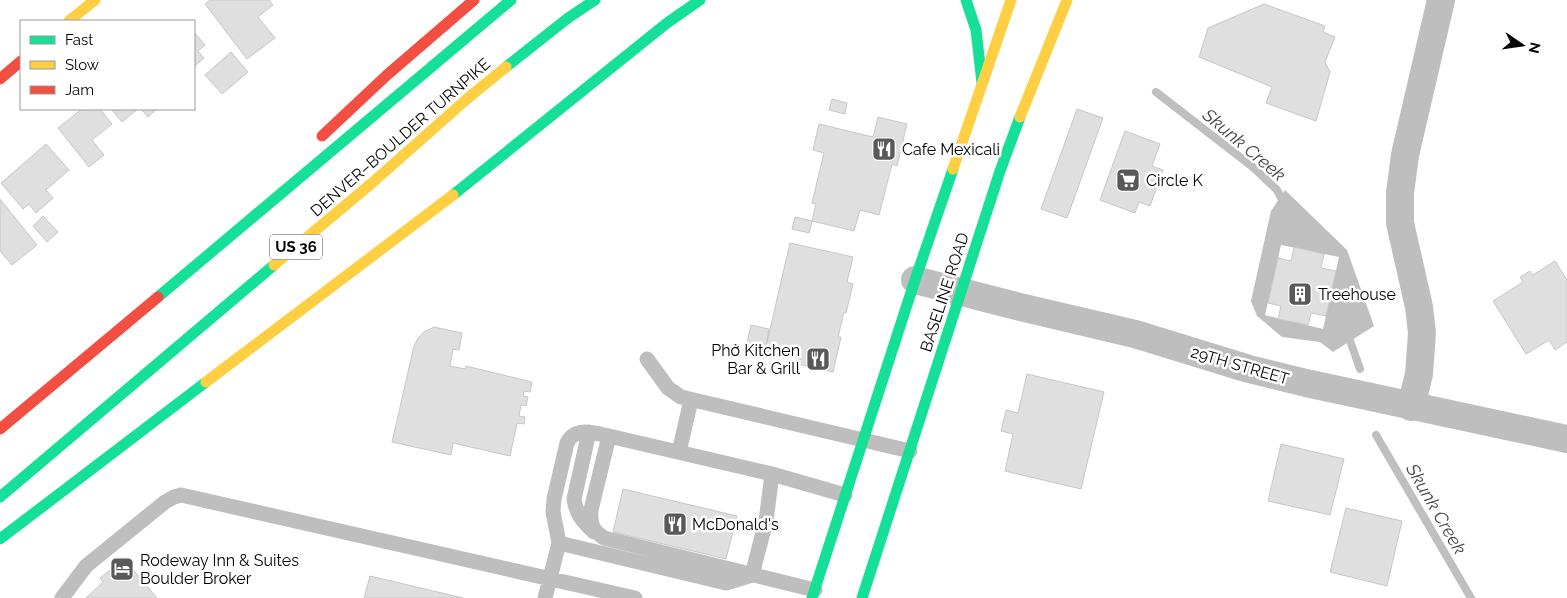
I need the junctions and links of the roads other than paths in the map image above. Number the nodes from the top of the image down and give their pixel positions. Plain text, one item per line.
1 (95, 0) edge
2 (474, 0) edge
3 (511, 0) edge
4 (595, 0) edge
5 (700, 0) edge
6 (966, 0) edge
7 (1011, 0) edge
8 (1067, 0) edge
9 (1441, 0) edge
10 (70, 20) edge
11 (20, 62) edge
12 (0, 79) edge
13 (982, 82) junction
14 (317, 142) dead end
15 (246, 208) dead end
16 (914, 280) junction
17 (961, 292) junction
18 (647, 359) dead end
19 (64, 375) junction
20 (691, 400) junction
21 (1411, 407) junction
22 (0, 429) edge
23 (588, 432) junction
24 (609, 436) junction
25 (864, 439) junction
26 (1567, 439) edge
27 (910, 451) junction
28 (679, 452) junction
29 (772, 474) junction
30 (845, 495) junction
31 (0, 497) edge
32 (594, 532) junction
33 (0, 539) edge
34 (559, 544) junction
35 (752, 575) junction
36 (550, 578) junction
37 (813, 594) edge
38 (62, 598) edge
39 (545, 598) edge
40 (635, 598) edge
41 (862, 598) edge

1 - 10 main road
2 - 14 main road
3 - 19 main road, DENVER–BOULDER TURNPIKE
4 - 31 main road, DENVER–BOULDER TURNPIKE / US 36
5 - 33 main road
6 - 13 main road
7 - 13 main road, BASELINE ROAD
8 - 17 main road, BASELINE ROAD
9 - 21 street
11 - 12 main road
13 - 16 main road, BASELINE ROAD
15 - 19 main road
16 - 17 street, 29TH STREET
16 - 25 main road, BASELINE ROAD
17 - 21 street, 29TH STREET
17 - 27 main road, BASELINE ROAD
18 - 20 lane
19 - 22 main road, DENVER–BOULDER TURNPIKE
20 - 25 lane
20 - 28 lane
21 - 26 street, 29TH STREET
23 - 24 lane
23 - 32 lane
23 - 34 lane
24 - 28 lane
24 - 32 lane
25 - 27 lane
25 - 30 main road, BASELINE ROAD
27 - 41 main road, BASELINE ROAD
28 - 29 lane
29 - 30 lane
29 - 35 lane
30 - 37 main road, BASELINE ROAD
32 - 35 lane
34 - 35 lane
34 - 36 lane
35 - 37 lane
36 - 38 lane
36 - 39 lane
36 - 40 lane

